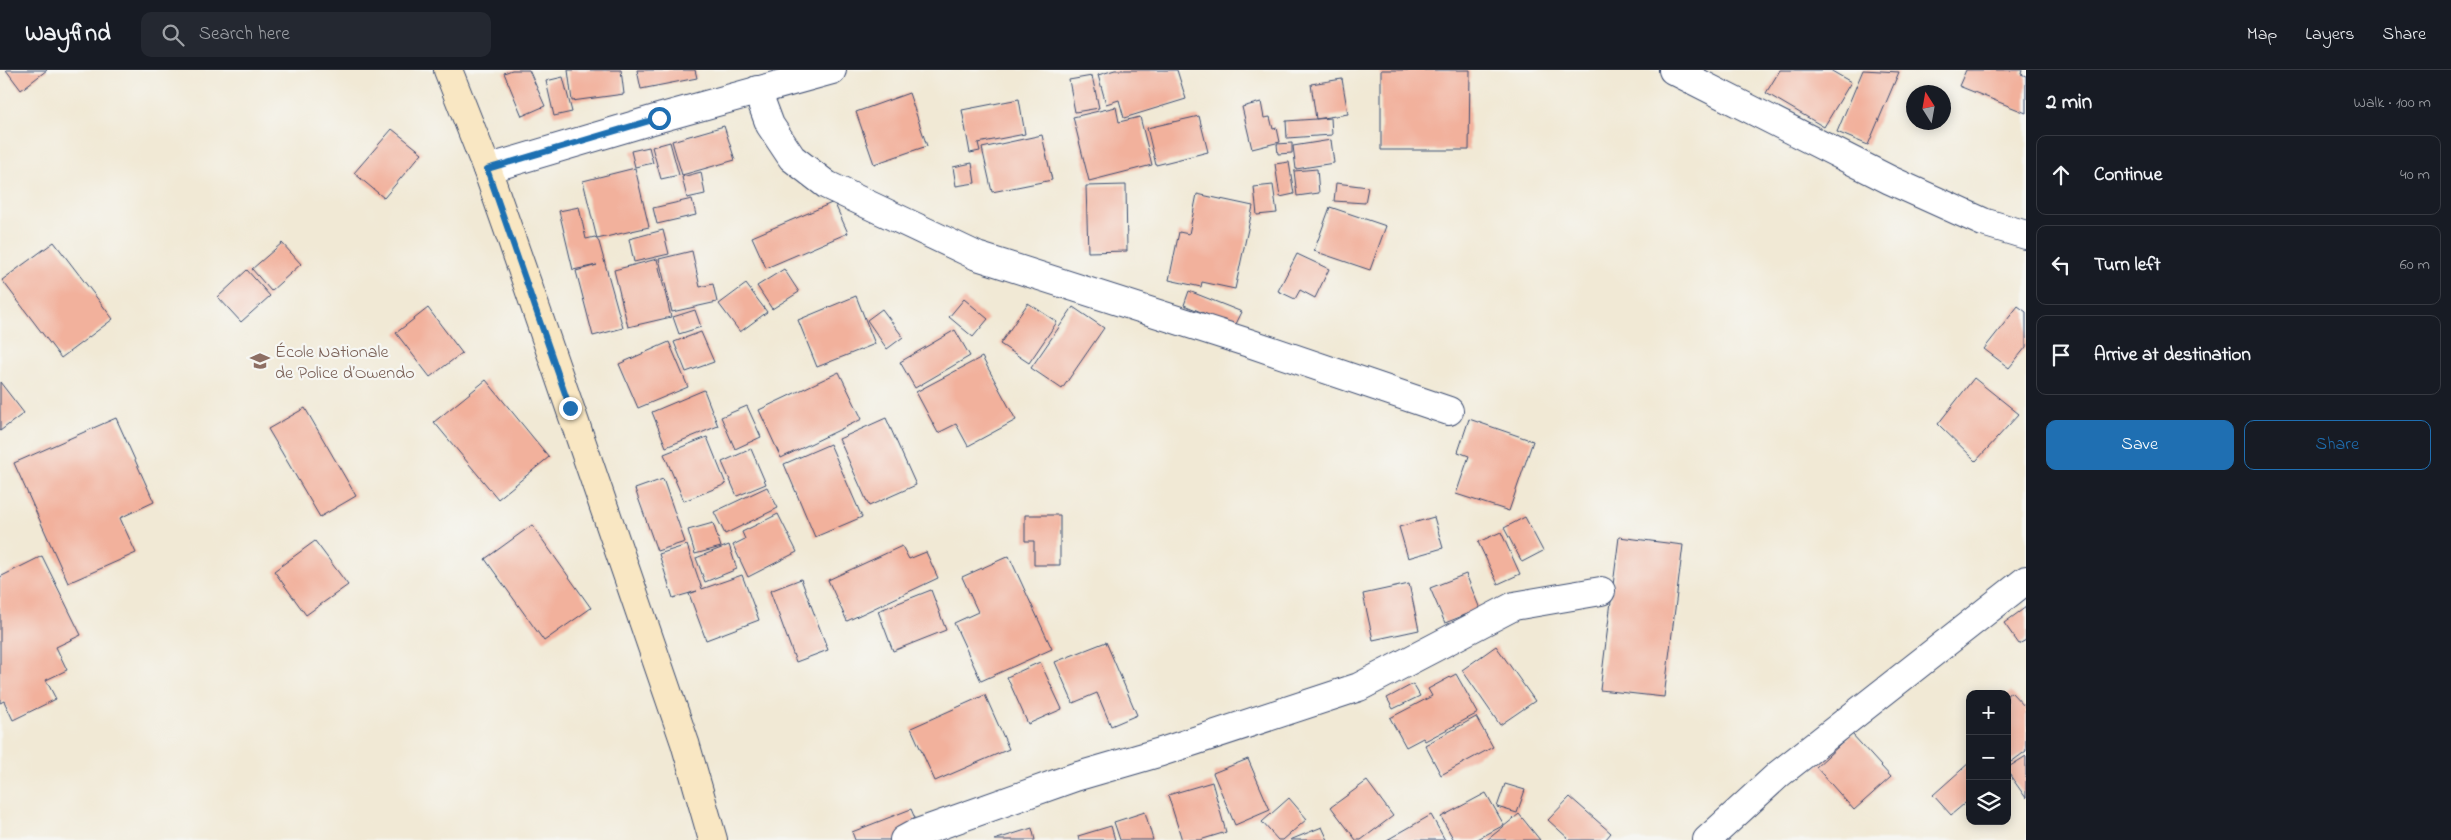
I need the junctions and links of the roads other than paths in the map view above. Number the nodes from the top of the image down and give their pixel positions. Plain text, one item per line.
1 (448, 70) edge
2 (832, 70) edge
3 (1673, 70) edge
4 (757, 90) junction
5 (487, 169) junction
6 (2026, 235) edge
7 (1449, 411) dead end
8 (2026, 580) edge
9 (1601, 591) dead end
10 (712, 840) edge
11 (904, 840) edge
12 (1706, 840) edge

1 - 5 street
2 - 4 street
3 - 6 street
4 - 5 street
4 - 7 street
5 - 10 street
8 - 12 street
9 - 11 street

